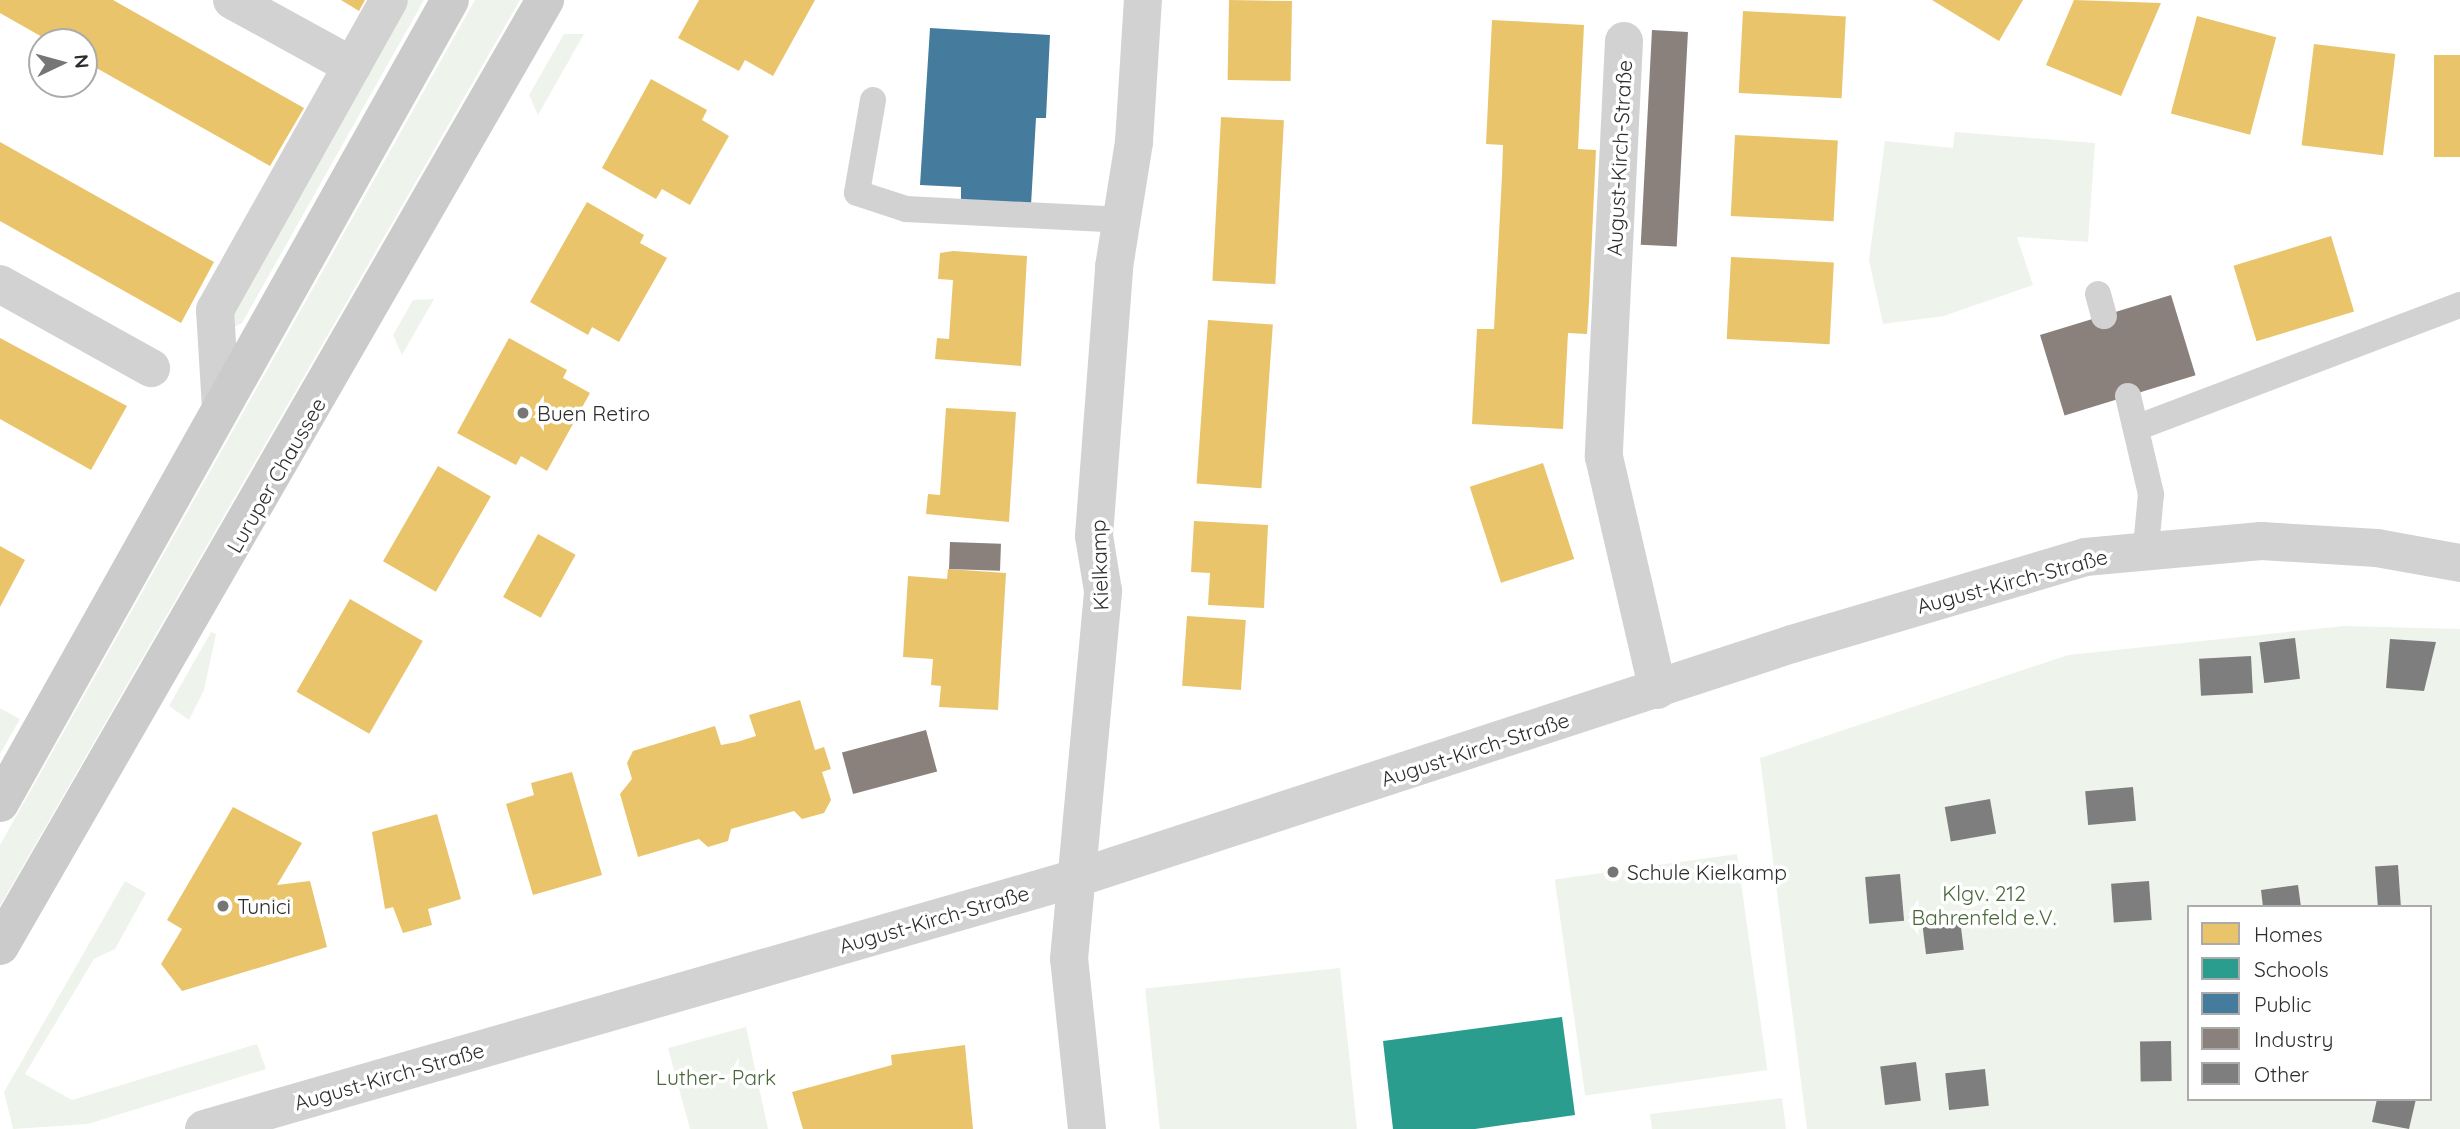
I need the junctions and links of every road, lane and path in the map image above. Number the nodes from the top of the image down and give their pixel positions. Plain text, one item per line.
1 (232, 0) edge
2 (389, 0) edge
3 (450, 0) edge
4 (545, 0) edge
5 (1143, 0) edge
6 (1624, 41) dead end
7 (352, 66) junction
8 (873, 100) dead end
9 (1120, 220) junction
10 (0, 284) edge
11 (2460, 305) edge
12 (151, 368) dead end
13 (2128, 396) dead end
14 (221, 408) junction
15 (2136, 428) junction
16 (2146, 547) junction
17 (2460, 563) edge
18 (1658, 690) junction
19 (0, 803) edge
20 (1080, 877) junction
21 (0, 946) edge
22 (205, 1129) edge
23 (1087, 1129) edge

1 - 7 street
2 - 7 street
3 - 14 main road
4 - 21 main road, Luruper Chaussee
5 - 9 street, Kielkamp
6 - 18 street, August-Kirch-Straße
7 - 14 street
8 - 9 lane
9 - 20 street, Kielkamp
10 - 12 street
11 - 15 lane
13 - 15 lane
14 - 19 main road
15 - 16 lane
16 - 17 street, August-Kirch-Straße
16 - 18 street, August-Kirch-Straße
18 - 20 street, August-Kirch-Straße
20 - 22 street, August-Kirch-Straße
20 - 23 street, Kielkamp

